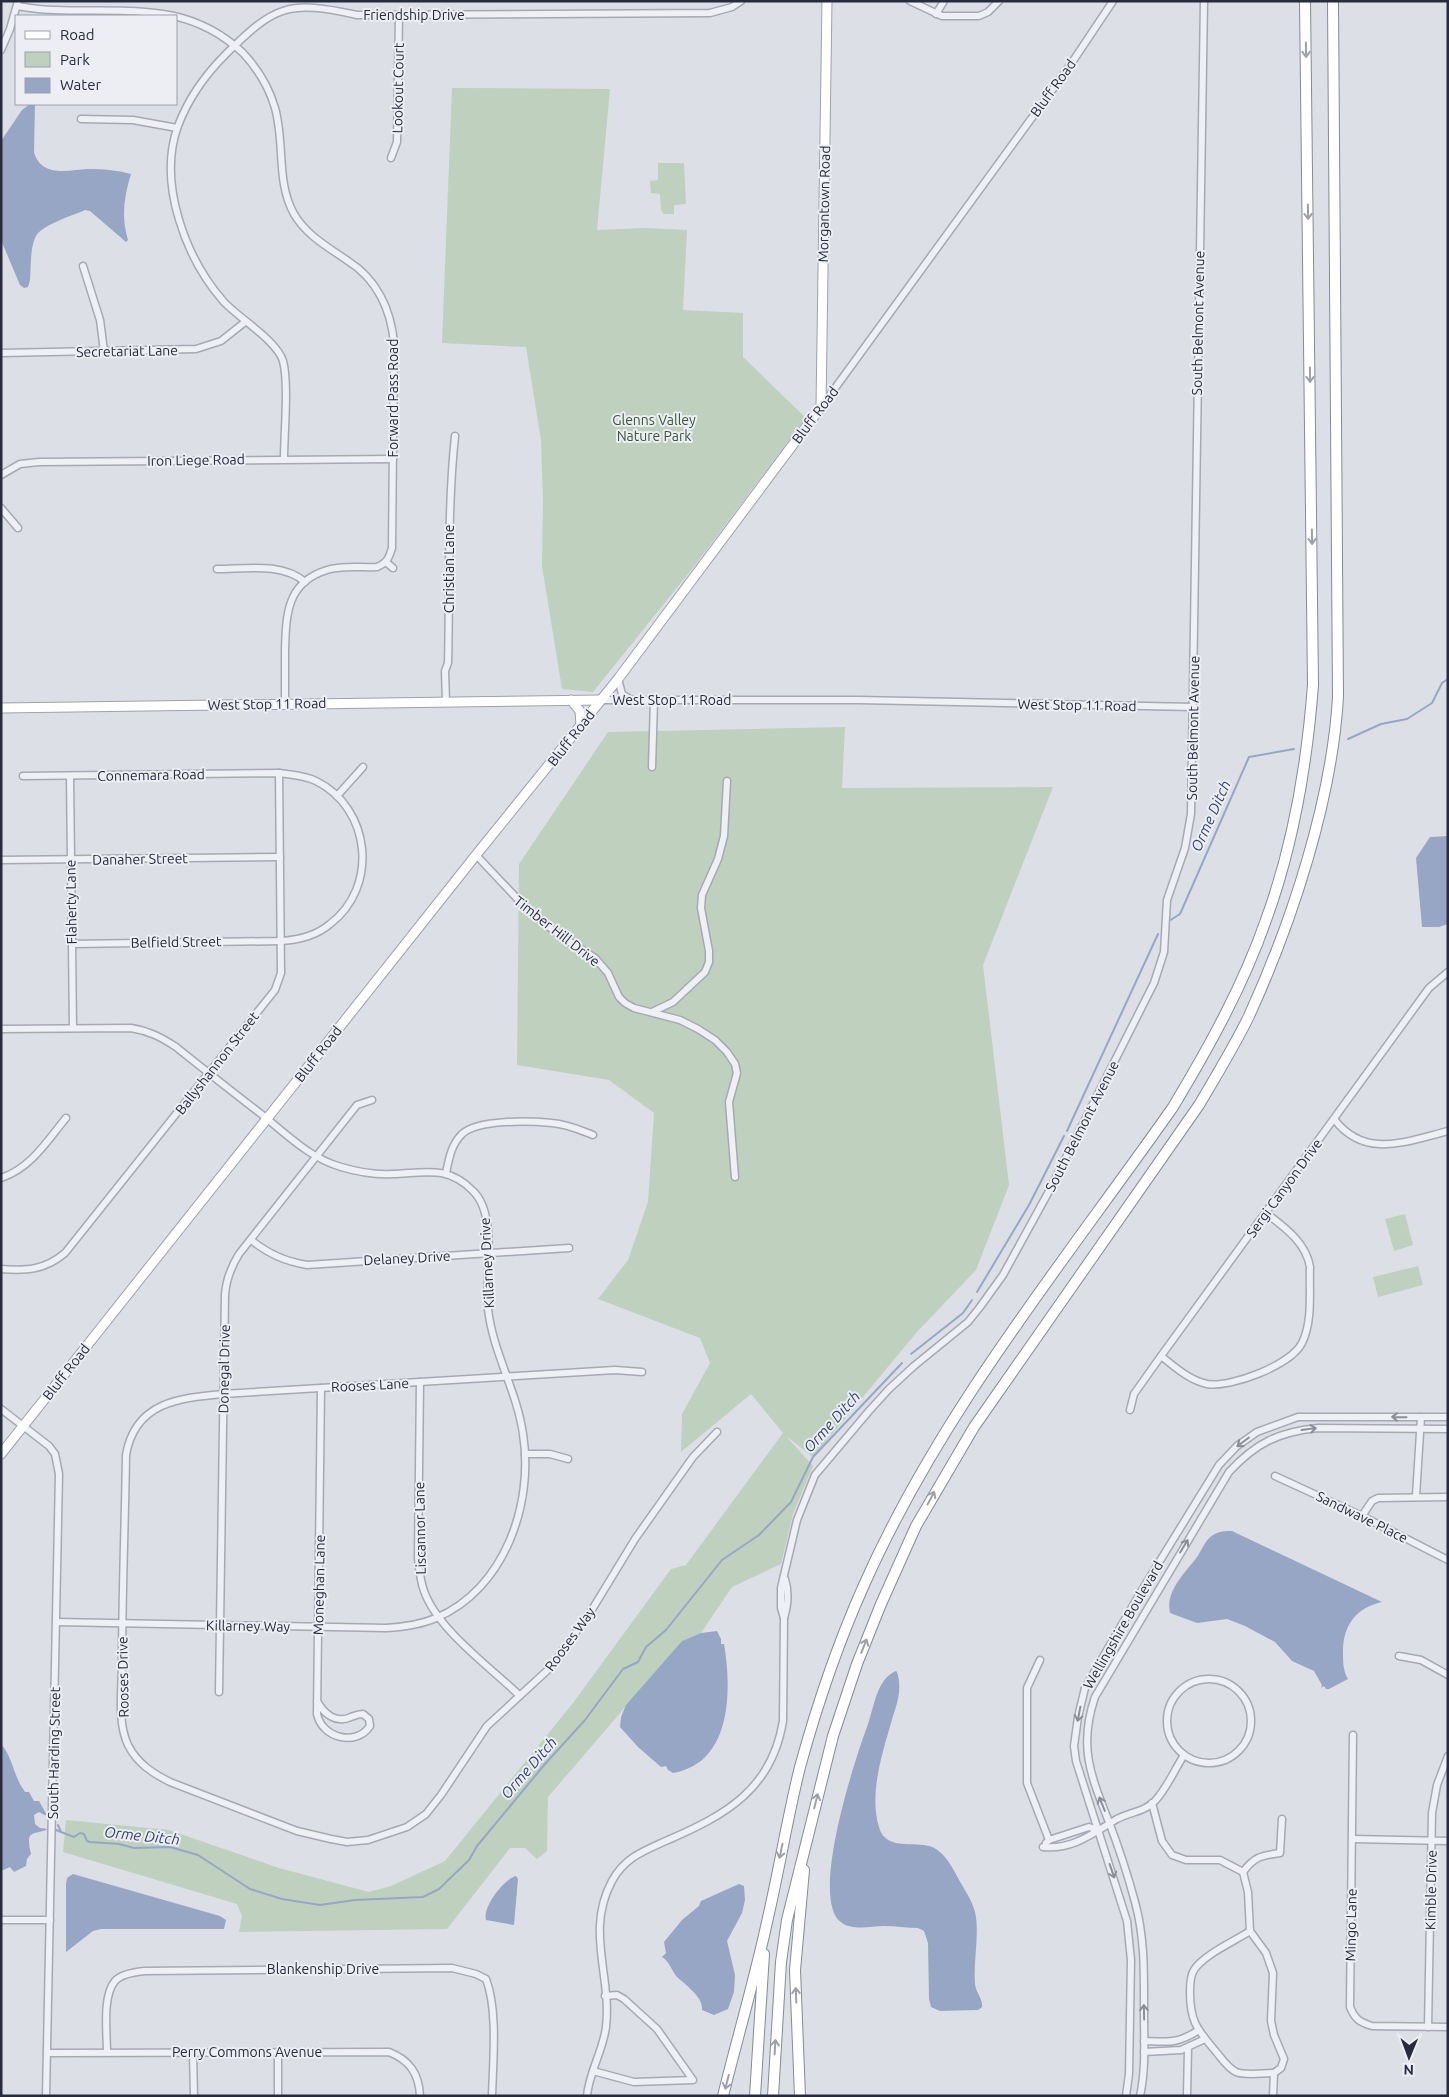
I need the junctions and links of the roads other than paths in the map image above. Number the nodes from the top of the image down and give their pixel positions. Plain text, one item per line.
1 (741, 1) edge
2 (827, 1) edge
3 (910, 1) edge
4 (944, 1) edge
5 (1113, 1) edge
6 (1204, 1) edge
7 (1305, 1) edge
8 (1333, 1) edge
9 (998, 3) edge
10 (17, 4) edge
11 (936, 14) junction
12 (399, 16) junction
13 (236, 45) junction
14 (1, 50) edge
15 (81, 119) dead end
16 (177, 128) junction
17 (391, 158) dead end
18 (83, 266) dead end
19 (245, 322) junction
20 (104, 351) junction
21 (1, 352) edge
22 (821, 407) junction
23 (455, 436) dead end
24 (284, 459) junction
25 (393, 459) junction
26 (1, 475) edge
27 (1, 508) edge
28 (18, 528) dead end
29 (386, 562) junction
30 (393, 568) dead end
31 (217, 569) dead end
32 (305, 582) junction
33 (618, 679) junction
34 (571, 700) junction
35 (601, 700) junction
36 (631, 700) junction
37 (654, 700) junction
38 (446, 702) junction
39 (285, 703) junction
40 (1193, 707) junction
41 (1, 708) edge
42 (581, 725) junction
43 (363, 767) dead end
44 (652, 767) dead end
45 (279, 773) junction
46 (23, 776) dead end
47 (70, 776) junction
48 (726, 781) dead end
49 (337, 796) junction
50 (476, 855) junction
51 (280, 857) junction
52 (1, 860) edge
53 (71, 860) junction
54 (280, 942) junction
55 (72, 944) junction
56 (1448, 972) edge
57 (652, 1012) junction
58 (1, 1028) edge
59 (72, 1028) junction
60 (209, 1073) junction
61 (372, 1100) dead end
62 (66, 1118) dead end
63 (267, 1119) junction
64 (1334, 1119) junction
65 (1448, 1131) edge
66 (593, 1135) dead end
67 (318, 1157) junction
68 (446, 1173) junction
69 (735, 1177) dead end
70 (1, 1178) edge
71 (1266, 1213) junction
72 (251, 1240) junction
73 (569, 1248) dead end
74 (487, 1254) junction
75 (1, 1269) edge
76 (1161, 1356) junction
77 (642, 1372) dead end
78 (506, 1377) junction
79 (420, 1382) junction
80 (321, 1388) junction
81 (223, 1394) junction
82 (1, 1409) edge
83 (1130, 1410) dead end
84 (1421, 1417) junction
85 (1448, 1417) edge
86 (23, 1426) junction
87 (1420, 1428) junction
88 (1448, 1429) edge
89 (717, 1432) dead end
90 (1, 1454) edge
91 (525, 1454) junction
92 (126, 1455) joint
93 (568, 1459) dead end
94 (1275, 1476) dead end
95 (1416, 1496) junction
96 (1448, 1497) edge
97 (1362, 1516) junction
98 (1448, 1560) edge
99 (438, 1617) junction
100 (57, 1622) junction
101 (122, 1624) junction
102 (221, 1626) junction
103 (319, 1628) junction
104 (1399, 1656) dead end
105 (1040, 1660) dead end
106 (1448, 1675) edge
107 (219, 1692) dead end
108 (519, 1696) junction
109 (318, 1701) junction
110 (1353, 1735) dead end
111 (1184, 1755) junction
112 (1448, 1756) edge
113 (1152, 1803) junction
114 (1282, 1819) dead end
115 (811, 1821) junction
116 (1110, 1824) junction
117 (1098, 1830) junction
118 (1353, 1839) junction
119 (1049, 1840) junction
120 (1431, 1840) junction
121 (1448, 1840) edge
122 (347, 1842) joint
123 (1243, 1872) junction
124 (769, 1916) junction
125 (1, 1920) edge
126 (50, 1920) junction
127 (1250, 1931) junction
128 (605, 1996) junction
129 (1428, 2027) junction
130 (1448, 2027) edge
131 (1199, 2030) junction
132 (1205, 2039) junction
133 (1144, 2041) junction
134 (1188, 2048) junction
135 (107, 2052) junction
136 (193, 2052) junction
137 (278, 2052) junction
138 (1144, 2052) junction
139 (47, 2053) junction
140 (593, 2071) junction
141 (1274, 2073) junction
142 (46, 2096) edge
143 (194, 2096) edge
144 (278, 2096) edge
145 (420, 2096) edge
146 (492, 2096) edge
147 (587, 2096) edge
148 (723, 2096) edge
149 (755, 2096) edge
150 (773, 2096) edge
151 (800, 2096) edge
152 (1126, 2096) edge
153 (1140, 2096) edge
154 (1187, 2096) edge
155 (1274, 2096) edge

1 - 12 street, Friendship Drive
2 - 22 main road, Morgantown Road
3 - 11 street
4 - 11 street
5 - 22 street, Bluff Road
6 - 40 street, South Belmont Avenue
7 -> 124 highway
115 -> 8 highway
9 - 11 street
10 - 13 street
10 - 14 street
12 - 13 street, Friendship Drive
12 - 17 street, Lookout Court
13 - 16 street, Friendship Drive
13 - 25 street, Forward Pass Road
15 - 16 street
16 - 19 street, Friendship Drive
18 - 20 street
19 - 20 street, Secretariat Lane
19 - 24 street, Friendship Drive
20 - 21 street, Secretariat Lane
22 - 33 main road, Bluff Road
23 - 38 street, Christian Lane
24 - 25 street, Iron Liege Road
24 - 26 street, Iron Liege Road
25 - 29 street, Forward Pass Road
27 - 28 street
29 - 30 street
29 - 32 street
31 - 32 street
32 - 39 street
33 - 35 main road, Bluff Road
33 - 36 street
34 - 35 main road, West Stop 11 Road
34 - 38 main road, West Stop 11 Road
34 - 42 main road
35 - 36 street, West Stop 11 Road
35 - 42 main road, Bluff Road
36 - 37 street, West Stop 11 Road
37 - 40 street, West Stop 11 Road
37 - 44 street
38 - 39 main road, West Stop 11 Road
39 - 41 main road, West Stop 11 Road
40 - 128 street, South Belmont Avenue
42 - 50 main road, Bluff Road
43 - 49 street
45 - 47 street, Connemara Road
45 - 49 street, Connemara Road
45 - 51 street, Ballyshannon Street
46 - 47 street, Connemara Road
47 - 53 street, Flaherty Lane
48 - 57 street
49 - 54 street, Belfield Street
50 - 57 street, Timber Hill Drive
50 - 63 main road, Bluff Road
51 - 53 street, Danaher Street
51 - 54 street, Ballyshannon Street
52 - 53 street, Danaher Street
53 - 55 street, Flaherty Lane
54 - 55 street, Belfield Street
54 - 60 street, Ballyshannon Street
55 - 59 street, Flaherty Lane
56 - 64 street, Sergi Canyon Drive
57 - 69 street, Timber Hill Drive
58 - 59 street, Killarney Drive
59 - 60 street, Killarney Drive
60 - 63 street, Killarney Drive
60 - 75 street, Ballyshannon Street
61 - 67 street, Donegal Drive
62 - 70 street
63 - 67 street, Killarney Drive
63 - 86 main road, Bluff Road
64 - 65 street
64 - 71 street, Sergi Canyon Drive
66 - 68 street
67 - 68 street, Killarney Drive
67 - 72 street, Donegal Drive
68 - 74 street, Killarney Drive
71 - 76 street, Sergi Canyon Drive
71 - 76 street
72 - 74 street, Delaney Drive
72 - 81 street, Donegal Drive
73 - 74 street, Delaney Drive
74 - 78 street, Killarney Drive
76 - 83 street, Sergi Canyon Drive
77 - 78 street, Rooses Lane
78 - 79 street, Rooses Lane
78 - 91 street, Killarney Drive
79 - 80 street, Rooses Lane
79 - 99 street, Liscannor Lane
80 - 81 street, Rooses Lane
80 - 103 street, Moneghan Lane
81 - 92 street, Rooses Lane
81 - 102 street, Donegal Drive
82 - 86 street, South Harding Street
84 - 85 street, Wellingshire Boulevard
84 - 87 street
84 -> 117 street, Wellingshire Boulevard
86 - 90 main road, Bluff Road
86 - 100 street, South Harding Street
87 - 88 street, Wellingshire Boulevard
87 - 95 street
116 -> 87 street, Wellingshire Boulevard
89 - 108 street, Rooses Way
91 - 93 street
91 - 99 street, Killarney Drive
92 - 101 street, Rooses Drive
94 - 97 street, Sandwave Place
95 - 96 street
95 - 97 street
97 - 98 street, Sandwave Place
99 - 103 street, Killarney Way
99 - 108 street, Liscannor Lane
100 - 101 street, Killarney Way
100 - 126 street, South Harding Street
101 - 102 street, Killarney Way
101 - 122 street, Rooses Drive
102 - 103 street, Killarney Way
102 - 107 street, Donegal Drive
103 - 109 street, Moneghan Lane
104 - 106 street
105 - 119 street
108 - 122 street, Rooses Way
109 - 109 street, Moneghan Lane
110 - 118 street, Mingo Lane
111 - 111 street
111 - 113 street
112 - 120 street, Kimble Drive
113 - 116 street
113 - 123 street
114 - 123 street
150 -> 115 highway
151 -> 115 highway
116 - 117 street
133 -> 116 street, Wellingshire Boulevard
117 - 119 street
117 - 119 street
117 -> 152 street, Wellingshire Boulevard
118 - 120 street
118 - 129 street, Mingo Lane
120 - 121 street
120 - 129 street, Kimble Drive
123 - 127 street
124 -> 148 highway
124 - 149 highway
125 - 126 street
126 - 139 street, South Harding Street
127 - 131 street
127 - 141 street
128 - 140 street
128 - 140 street
129 - 130 street, Mingo Lane
131 - 132 street
131 - 133 street
132 - 134 street
132 - 141 street
133 - 138 street, Wellingshire Boulevard
134 - 138 street
134 - 154 street
135 - 136 street, Perry Commons Avenue
135 - 139 street, Perry Commons Avenue
135 - 146 street, Blankenship Drive
136 - 137 street, Perry Commons Avenue
136 - 143 street
137 - 144 street
137 - 145 street, Perry Commons Avenue
138 - 153 street, Wellingshire Boulevard
139 - 142 street, South Harding Street
140 - 147 street
141 - 155 street

